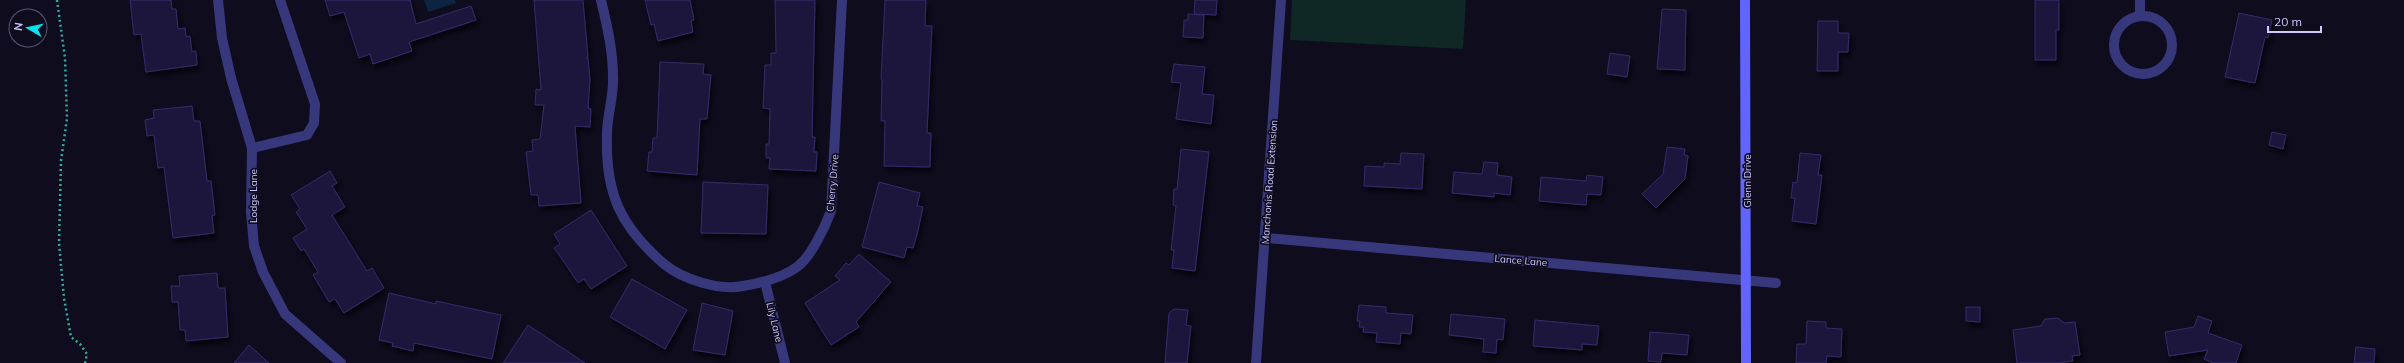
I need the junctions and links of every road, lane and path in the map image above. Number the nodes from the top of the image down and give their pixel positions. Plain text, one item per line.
1 (57, 0) edge
2 (218, 0) edge
3 (280, 0) edge
4 (601, 0) edge
5 (842, 0) edge
6 (1281, 0) edge
7 (1745, 0) edge
8 (2140, 0) edge
9 (2140, 16) junction
10 (252, 148) junction
11 (1266, 238) junction
12 (1746, 280) junction
13 (765, 282) junction
14 (1776, 283) dead end
15 (85, 363) edge
16 (341, 363) edge
17 (785, 363) edge
18 (1256, 363) edge
19 (1746, 363) edge

1 - 15 path
2 - 10 street, Lodge Lane
3 - 10 street
4 - 13 street, Cherry Drive
5 - 13 street, Cherry Drive
6 - 11 street, Manchonis Road Extension
7 - 12 street, Glenn Drive
8 - 9 street
9 - 9 street
10 - 16 street, Lodge Lane
11 - 12 street, Lance Lane
11 - 18 street, Manchonis Road Extension
12 - 14 street, Lance Lane
12 - 19 street, Glenn Drive
13 - 17 street, Lily Lane

